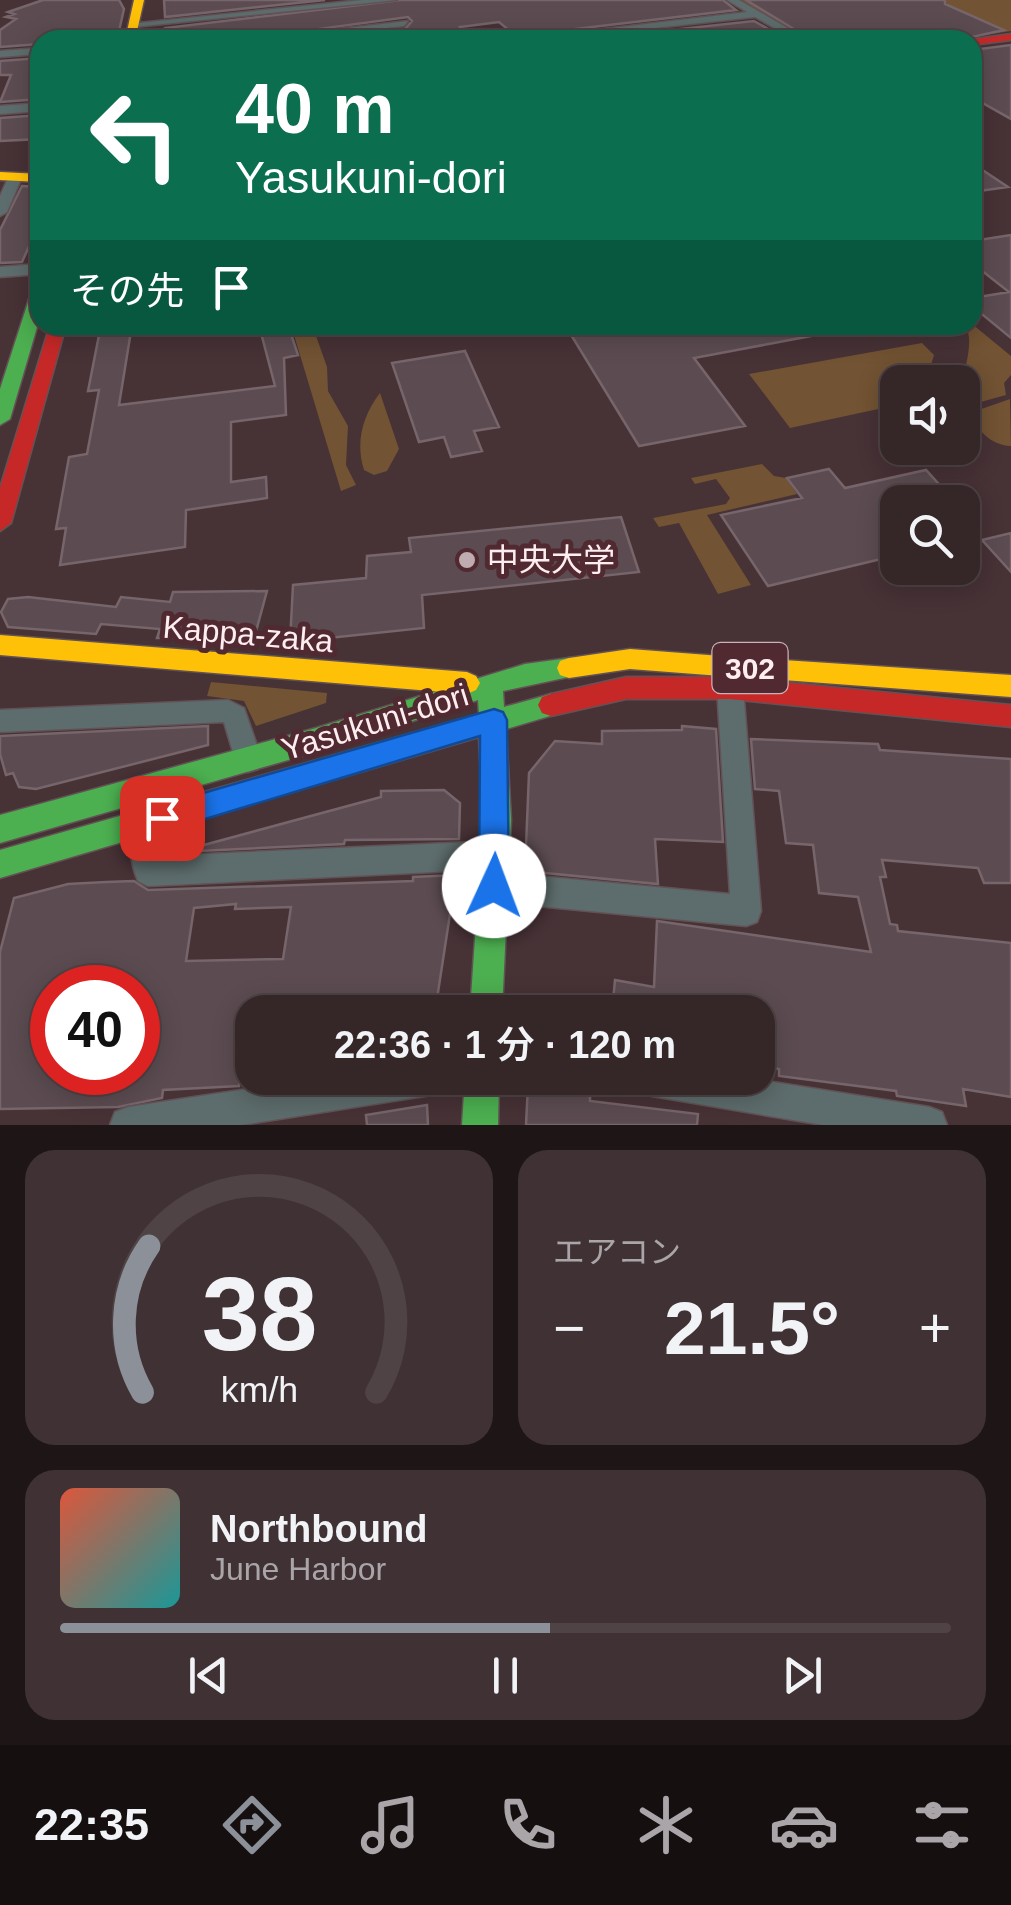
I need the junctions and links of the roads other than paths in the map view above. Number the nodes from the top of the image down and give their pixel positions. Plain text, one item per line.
1 (139, 0) edge
2 (382, 0) edge
3 (392, 0) edge
4 (732, 0) edge
5 (313, 8) junction
6 (758, 14) junction
7 (404, 23) junction
8 (143, 25) edge
9 (332, 30) edge
10 (364, 30) edge
11 (411, 30) edge
12 (621, 30) edge
13 (786, 30) edge
14 (1011, 37) edge
15 (982, 41) edge
16 (30, 52) edge
17 (0, 54) edge
18 (30, 107) edge
19 (0, 110) edge
20 (8, 177) edge
21 (0, 212) edge
22 (30, 270) edge
23 (0, 272) edge
24 (30, 324) edge
25 (54, 340) edge
26 (42, 382) junction
27 (6, 386) edge
28 (0, 419) edge
29 (0, 523) edge
30 (0, 645) edge
31 (344, 676) junction
32 (490, 684) junction
33 (1011, 686) edge
34 (399, 687) junction
35 (730, 688) junction
36 (445, 699) junction
37 (1011, 716) edge
38 (494, 720) junction
39 (0, 722) edge
40 (335, 735) junction
41 (248, 760) junction
42 (162, 818) junction
43 (0, 830) edge
44 (496, 855) junction
45 (0, 864) edge
46 (494, 886) junction
47 (487, 995) edge
48 (321, 1095) edge
49 (481, 1095) edge
50 (748, 1095) edge
51 (128, 1125) edge
52 (480, 1125) edge
53 (929, 1125) edge

1 - 8 main road
2 - 3 street
2 - 5 street
2 - 7 street
4 - 6 street
5 - 8 street
5 - 9 street
6 - 12 street
6 - 13 street
7 - 10 street
7 - 11 street
14 - 15 main road
16 - 17 street
18 - 19 street
20 - 21 street
22 - 23 street
24 - 27 main road
25 - 26 main road
26 - 27 street
26 - 29 main road
27 - 28 main road
30 - 31 main road, Kappa-zaka / 302
31 - 32 main road, Kappa-zaka / 302
31 - 34 main road
32 - 33 main road, 302
32 - 36 main road, Yasukuni-dori / 302
32 - 38 main road
34 - 36 main road
34 - 40 main road
35 - 37 main road, Yasukuni-dori / 302
35 - 38 main road, Yasukuni-dori / 302
35 - 46 street
36 - 38 main road
36 - 40 main road, Yasukuni-dori / 302
38 - 42 main road, Yasukuni-dori / 302
38 - 44 main road
39 - 41 street
40 - 41 main road, Yasukuni-dori / 302
41 - 43 main road, Yasukuni-dori / 302
42 - 44 street
42 - 45 main road, Yasukuni-dori / 302
44 - 46 main road
46 - 47 main road
48 - 51 street
49 - 52 main road
50 - 53 street

